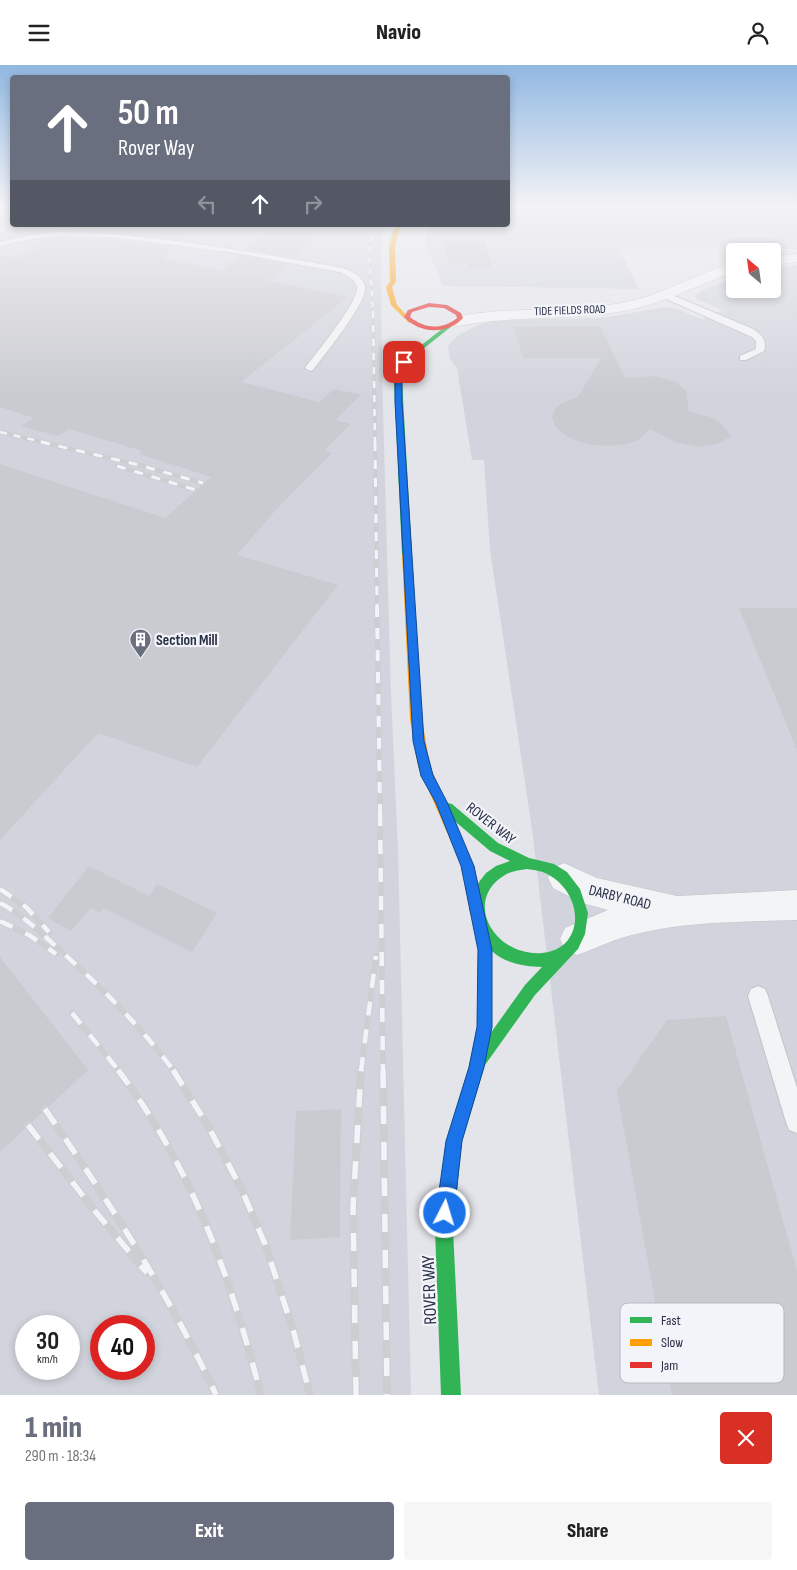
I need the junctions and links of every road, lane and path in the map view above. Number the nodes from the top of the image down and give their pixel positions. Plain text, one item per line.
1 (337, 269) edge
2 (394, 269) edge
3 (726, 271) edge
4 (667, 296) junction
5 (413, 297) dead end
6 (441, 305) junction
7 (517, 312) junction
8 (411, 322) junction
9 (453, 324) junction
10 (411, 352) junction
11 (743, 358) dead end
12 (310, 368) dead end
13 (441, 802) junction
14 (527, 863) junction
15 (564, 878) junction
16 (797, 905) edge
17 (678, 911) junction
18 (478, 912) junction
19 (482, 927) junction
20 (571, 946) junction
21 (758, 996) dead end
22 (477, 1067) junction
23 (797, 1122) edge
24 (450, 1395) edge

1 - 12 lane
2 - 8 street
3 - 4 street, TIDE FIELDS ROAD
4 - 7 street, TIDE FIELDS ROAD
4 - 11 lane
5 - 6 street
6 - 7 street, TIDE FIELDS ROAD
6 - 8 street
6 - 9 street
7 - 9 street, TIDE FIELDS ROAD
8 - 9 street
8 - 10 street, ROVER WAY
9 - 10 street
10 - 13 street, ROVER WAY
13 - 14 street, ROVER WAY
13 - 18 street, ROVER WAY
14 - 15 street
14 - 18 street
15 - 17 street, DARBY ROAD
15 - 20 street
16 - 17 street, DARBY ROAD
17 - 20 street, DARBY ROAD
18 - 19 street
19 - 20 street
19 - 22 street, ROVER WAY
20 - 22 street, ROVER WAY
21 - 23 lane
22 - 24 street, ROVER WAY

